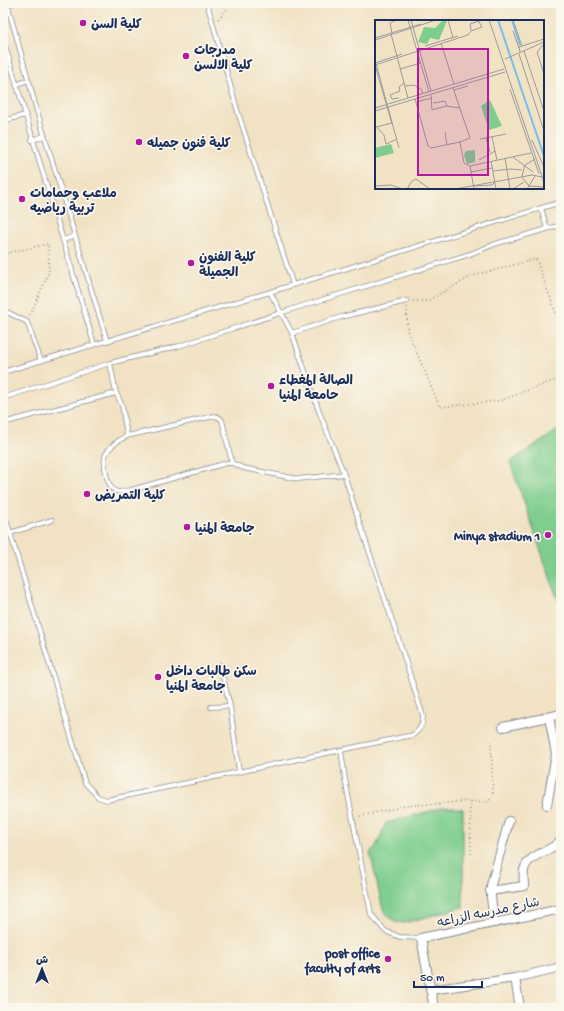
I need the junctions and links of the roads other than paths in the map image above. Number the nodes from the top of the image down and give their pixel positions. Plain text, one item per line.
1 (13, 3) edge
2 (207, 3) edge
3 (6, 4) edge
4 (3, 39) edge
5 (28, 80) junction
6 (16, 85) junction
7 (25, 115) junction
8 (3, 121) edge
9 (44, 136) junction
10 (32, 140) junction
11 (561, 202) edge
12 (541, 208) junction
13 (561, 225) edge
14 (547, 229) junction
15 (75, 236) junction
16 (63, 240) junction
17 (293, 285) junction
18 (270, 292) junction
19 (407, 301) road end
20 (3, 310) edge
21 (281, 312) junction
22 (292, 333) junction
23 (107, 341) junction
24 (94, 344) junction
25 (42, 361) junction
26 (110, 363) junction
27 (3, 372) edge
28 (116, 393) junction
29 (3, 398) edge
30 (3, 423) edge
31 (127, 436) junction
32 (232, 463) junction
33 (344, 474) junction
34 (3, 510) edge
35 (52, 520) dead end
36 (10, 533) junction
37 (220, 665) dead end
38 (230, 706) junction
39 (211, 707) dead end
40 (561, 714) edge
41 (549, 717) junction
42 (503, 727) dead end
43 (341, 750) junction
44 (556, 754) junction
45 (561, 764) edge
46 (239, 772) junction
47 (547, 805) dead end
48 (509, 821) dead end
49 (561, 840) edge
50 (490, 891) junction
51 (561, 909) edge
52 (494, 923) junction
53 (421, 938) junction
54 (561, 967) edge
55 (515, 978) junction
56 (430, 990) junction
57 (434, 1008) edge
58 (520, 1008) edge

1 - 3 lane
2 - 17 lane
3 - 5 lane
4 - 6 lane
5 - 6 lane
5 - 9 lane
6 - 7 lane
7 - 8 lane
7 - 10 lane
9 - 10 lane
9 - 15 lane
10 - 16 lane
11 - 12 lane
12 - 14 lane
12 - 17 lane
13 - 14 lane
14 - 21 lane
15 - 16 lane
15 - 23 lane
16 - 24 lane
17 - 18 lane
18 - 21 lane
18 - 23 lane
19 - 22 lane
20 - 25 lane
21 - 22 lane
21 - 26 lane
22 - 33 lane
23 - 24 lane
24 - 25 lane
25 - 27 lane
26 - 28 lane
26 - 29 lane
28 - 30 lane
28 - 31 lane
31 - 32 lane
31 - 32 lane
32 - 33 lane
33 - 43 lane
34 - 36 lane
35 - 36 lane
36 - 46 lane
37 - 38 lane
38 - 39 lane
38 - 46 lane
40 - 41 street
41 - 42 street
41 - 44 street
43 - 46 lane
43 - 53 lane
44 - 45 street
44 - 47 street
48 - 50 street
49 - 50 street
50 - 52 street
51 - 52 street, شارع مدرسه الزراعه
52 - 53 street, شارع مدرسه الزراعه
53 - 56 street
54 - 55 street
55 - 56 street
55 - 58 street
56 - 57 street

